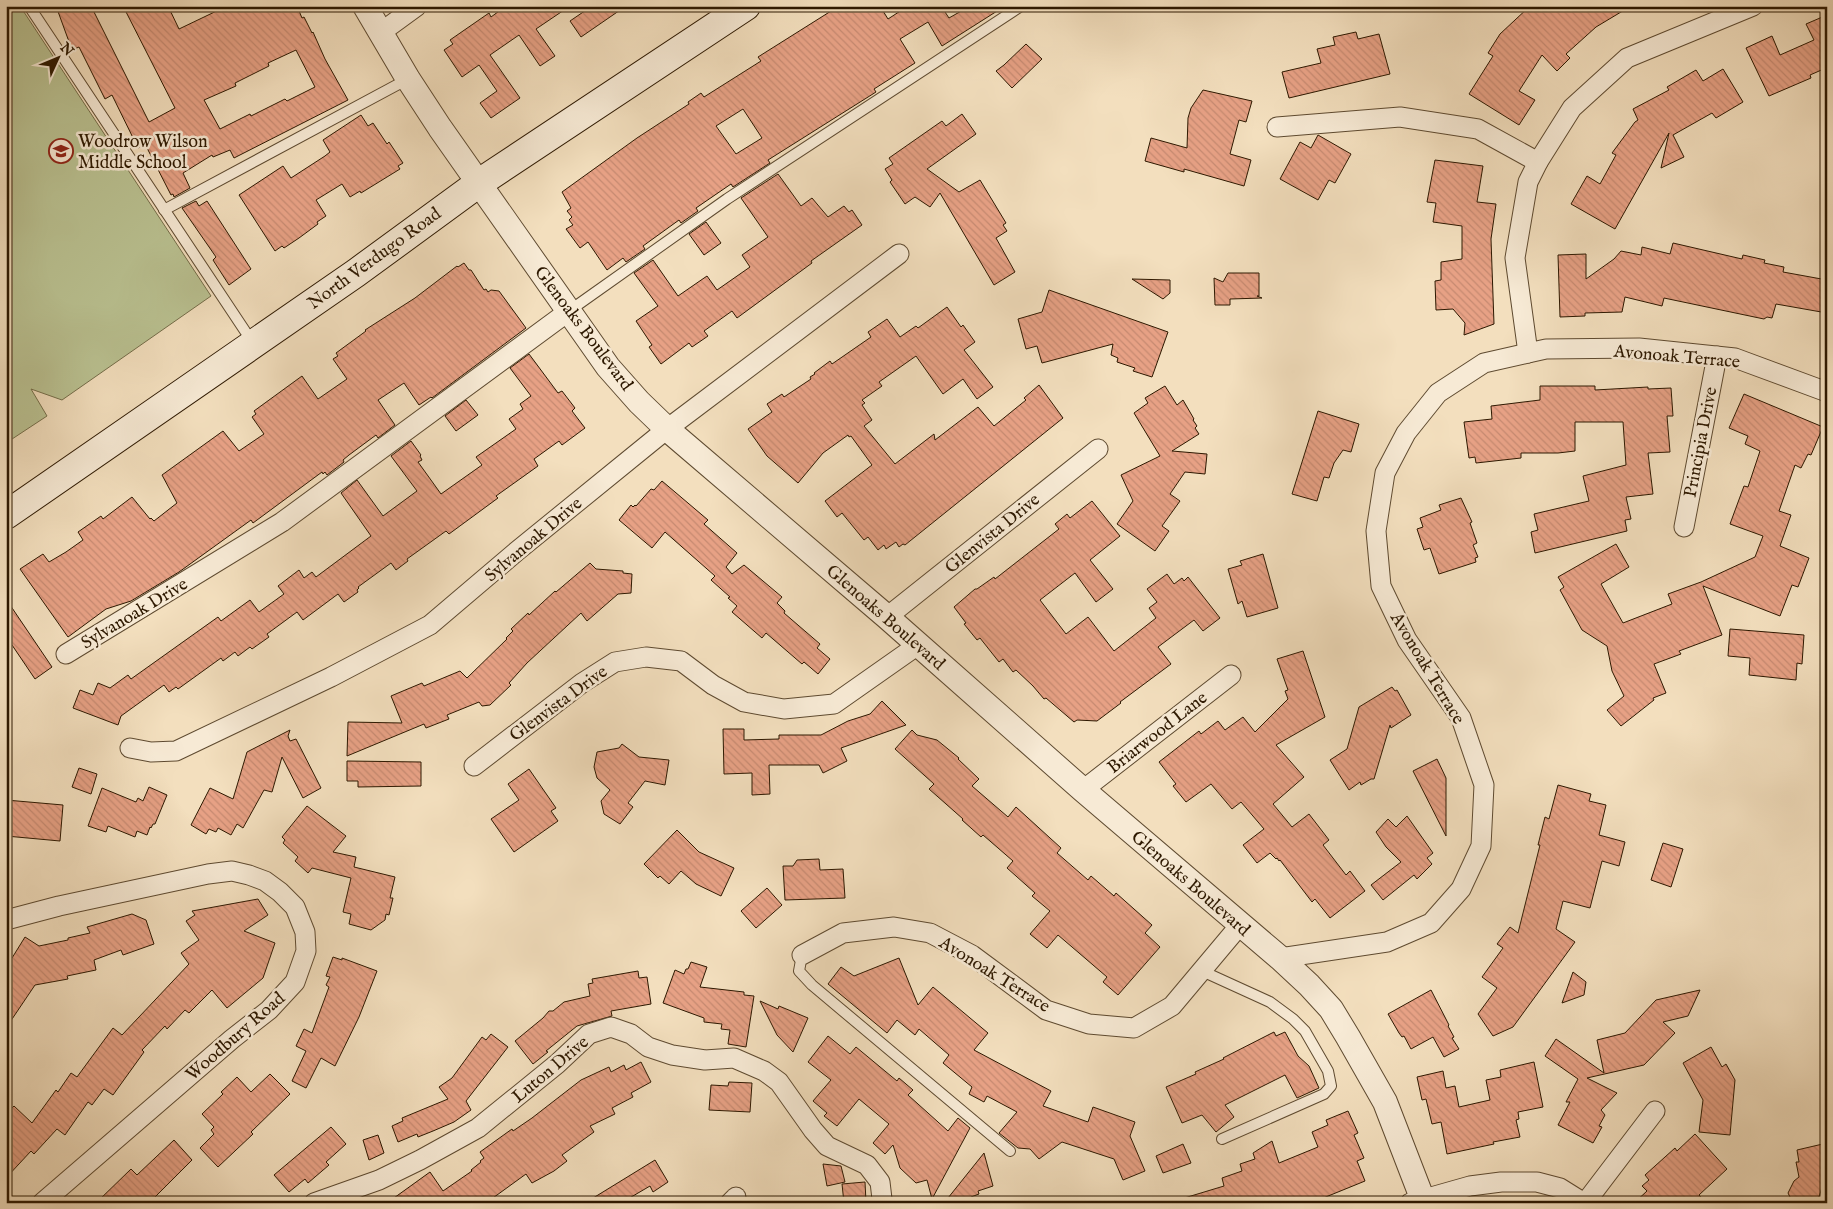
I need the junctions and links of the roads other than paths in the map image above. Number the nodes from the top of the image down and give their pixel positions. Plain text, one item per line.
1 (29, 6) edge
2 (365, 6) edge
3 (417, 6) edge
4 (746, 6) edge
5 (1021, 6) edge
6 (1753, 6) edge
7 (380, 32) junction
8 (408, 79) junction
9 (1277, 127) dead end
10 (1538, 162) junction
11 (479, 183) junction
12 (164, 210) junction
13 (899, 254) dead end
14 (569, 311) junction
15 (254, 344) junction
16 (1528, 353) junction
17 (1716, 356) junction
18 (1827, 392) edge
19 (667, 429) junction
20 (1098, 449) dead end
21 (6, 514) edge
22 (1684, 527) dead end
23 (887, 617) junction
24 (918, 645) junction
25 (66, 654) dead end
26 (1231, 675) dead end
27 (130, 748) dead end
28 (474, 766) dead end
29 (1083, 790) junction
30 (6, 920) edge
31 (1240, 925) junction
32 (802, 955) joint
33 (1280, 958) junction
34 (1202, 971) junction
35 (1655, 1111) dead end
36 (1222, 1139) dead end
37 (1010, 1151) dead end
38 (1419, 1201) edge
39 (42, 1203) edge
40 (314, 1203) edge
41 (881, 1203) edge
42 (1584, 1203) edge

1 - 12 lane
2 - 7 street, Glenoaks Boulevard
3 - 7 street
4 - 11 main road, North Verdugo Road
5 - 14 lane
6 - 10 street
7 - 8 street, Glenoaks Boulevard
8 - 11 street, Glenoaks Boulevard
8 - 12 lane
9 - 10 street
10 - 16 street
11 - 14 street, Glenoaks Boulevard
11 - 15 main road, North Verdugo Road
12 - 15 lane
13 - 19 street, Sylvanoak Drive
14 - 19 street, Glenoaks Boulevard
14 - 25 street, Sylvanoak Drive
15 - 21 main road, North Verdugo Road
16 - 17 street, Avonoak Terrace
16 - 33 street, Avonoak Terrace
17 - 18 street, Avonoak Terrace
17 - 22 street, Principia Drive
19 - 23 street, Glenoaks Boulevard
19 - 27 street, Sylvanoak Drive
20 - 23 street, Glenvista Drive
23 - 24 street, Glenoaks Boulevard
24 - 28 street, Glenvista Drive
24 - 29 street, Glenoaks Boulevard
26 - 29 street, Briarwood Lane
29 - 31 street, Glenoaks Boulevard
30 - 39 street, Woodbury Road
31 - 33 street, Glenoaks Boulevard
31 - 34 street, Avonoak Terrace
32 - 34 street, Avonoak Terrace
32 - 37 lane
33 - 38 street, Glenoaks Boulevard
34 - 36 lane
35 - 42 street
38 - 42 street
40 - 41 street, Luton Drive

